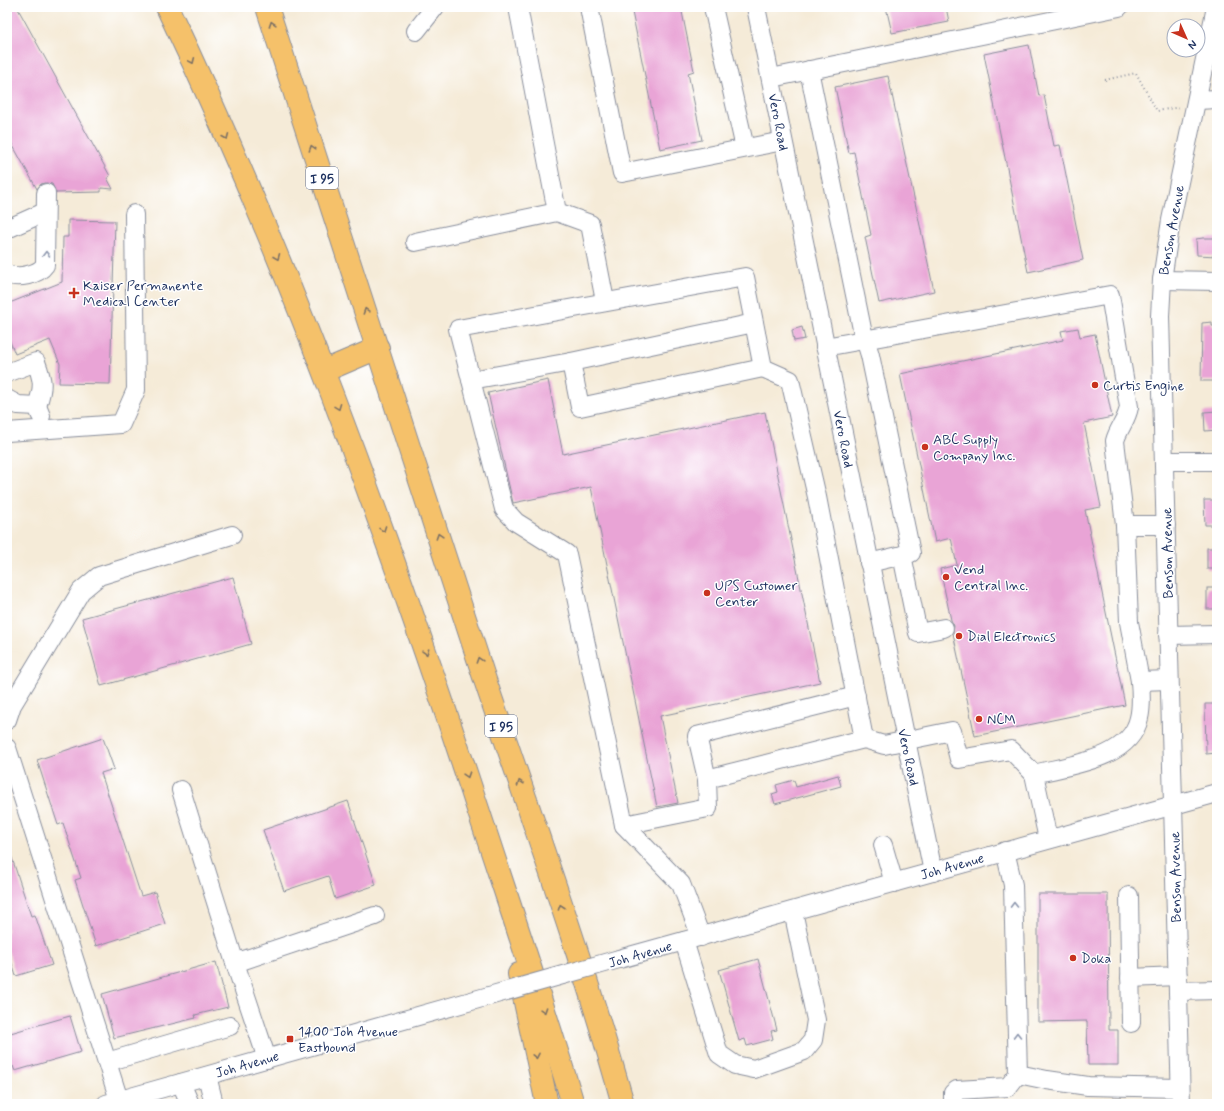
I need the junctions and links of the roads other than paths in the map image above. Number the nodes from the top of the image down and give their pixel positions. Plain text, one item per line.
1 (267, 7) edge
2 (435, 7) edge
3 (518, 7) edge
4 (589, 7) edge
5 (713, 7) edge
6 (756, 7) edge
7 (1119, 7) edge
8 (1215, 14) edge
9 (172, 16) edge
10 (416, 31) dead end
11 (809, 70) junction
12 (771, 78) junction
13 (1217, 99) edge
14 (1197, 100) junction
15 (783, 140) junction
16 (745, 148) junction
17 (46, 193) dead end
18 (44, 212) junction
19 (557, 212) junction
20 (134, 214) dead end
21 (7, 229) edge
22 (415, 242) dead end
23 (7, 274) edge
24 (1162, 280) junction
25 (1217, 281) edge
26 (605, 302) junction
27 (754, 323) junction
28 (865, 340) junction
29 (825, 347) junction
30 (378, 348) junction
31 (571, 362) junction
32 (763, 368) junction
33 (324, 371) junction
34 (7, 373) edge
35 (471, 380) junction
36 (7, 399) edge
37 (36, 406) junction
38 (48, 429) junction
39 (7, 432) edge
40 (1165, 461) junction
41 (1217, 461) edge
42 (1125, 525) junction
43 (1166, 525) junction
44 (232, 535) dead end
45 (902, 555) junction
46 (869, 563) junction
47 (944, 628) dead end
48 (1217, 634) edge
49 (1168, 635) junction
50 (1169, 680) junction
51 (1140, 681) junction
52 (856, 696) junction
53 (7, 720) edge
54 (864, 739) junction
55 (906, 741) junction
56 (7, 748) edge
57 (1034, 774) junction
58 (708, 778) junction
59 (181, 790) dead end
60 (1217, 792) edge
61 (1173, 805) junction
62 (624, 825) junction
63 (1048, 839) junction
64 (884, 844) dead end
65 (1005, 852) junction
66 (492, 854) junction
67 (933, 872) junction
68 (894, 883) junction
69 (1129, 896) dead end
70 (793, 911) junction
71 (375, 916) dead end
72 (570, 931) junction
73 (693, 939) junction
74 (234, 963) junction
75 (1130, 978) junction
76 (1178, 983) junction
77 (1217, 990) edge
78 (1131, 1023) dead end
79 (230, 1026) dead end
80 (267, 1059) junction
81 (107, 1062) junction
82 (1018, 1074) junction
83 (207, 1076) junction
84 (181, 1083) junction
85 (1181, 1096) edge
86 (113, 1102) edge
87 (190, 1104) edge
88 (214, 1104) edge
89 (547, 1104) edge
90 (573, 1104) edge
91 (623, 1104) edge
92 (631, 1104) edge
93 (953, 1104) edge

30 -> 1 highway, I 95
2 - 10 street
3 - 19 street
4 - 16 street
5 - 16 street
6 - 12 street, Vero Road
7 - 11 street
8 - 14 street, Benson Avenue
9 -> 33 highway
11 - 12 street
11 - 28 street
12 - 15 street, Vero Road
13 - 14 street
14 - 24 street, Benson Avenue
15 - 16 street
15 - 29 street, Vero Road
17 - 18 street
18 - 21 street
23 -> 18 street
19 - 22 street
19 - 26 street
20 - 38 street
24 - 25 street
24 - 40 street, Benson Avenue
26 - 27 street
26 - 35 street
27 - 31 street
27 - 32 street
28 - 29 street
28 - 42 street
28 - 45 street
29 - 46 street, Vero Road
30 - 33 highway
72 -> 30 highway, I 95
31 - 32 street
31 - 35 street
32 - 52 street
33 -> 66 highway
34 - 37 street
35 - 62 street
36 - 37 street
37 - 38 street
38 - 39 street
40 - 41 street
40 - 43 street, Benson Avenue
42 - 43 street
42 - 51 street
43 - 49 street, Benson Avenue
44 - 53 street
45 - 46 street
45 - 47 street
46 - 55 street, Vero Road
48 - 49 street
49 - 50 street, Benson Avenue
50 - 51 street
50 - 61 street, Benson Avenue
51 - 57 street
52 - 54 street
52 - 58 street
54 - 55 street
54 - 58 street
55 - 57 street
55 - 67 street, Vero Road
56 - 81 street
57 - 63 street
58 - 62 street
59 - 74 street
60 - 61 street, Joh Avenue
61 - 63 street, Joh Avenue
61 - 76 street, Benson Avenue
62 - 73 street
63 - 65 street, Joh Avenue
64 - 68 street
65 - 67 street, Joh Avenue
82 -> 65 street
66 -> 89 highway
66 -> 90 highway
67 - 68 street, Joh Avenue
68 - 70 street, Joh Avenue
69 - 75 street
70 - 73 street, Joh Avenue
70 - 73 street
71 - 74 street
72 - 91 highway, I 95
72 - 92 highway
73 - 80 street, Joh Avenue, bridge
74 - 80 street
75 - 76 street
75 - 78 street
76 - 77 street
76 - 85 street, Benson Avenue
79 - 81 street
80 - 83 street, Joh Avenue
81 - 86 street
82 - 85 street
82 - 93 street
83 - 84 street, Joh Avenue
83 - 88 street
84 - 86 street, Joh Avenue
84 - 87 street

